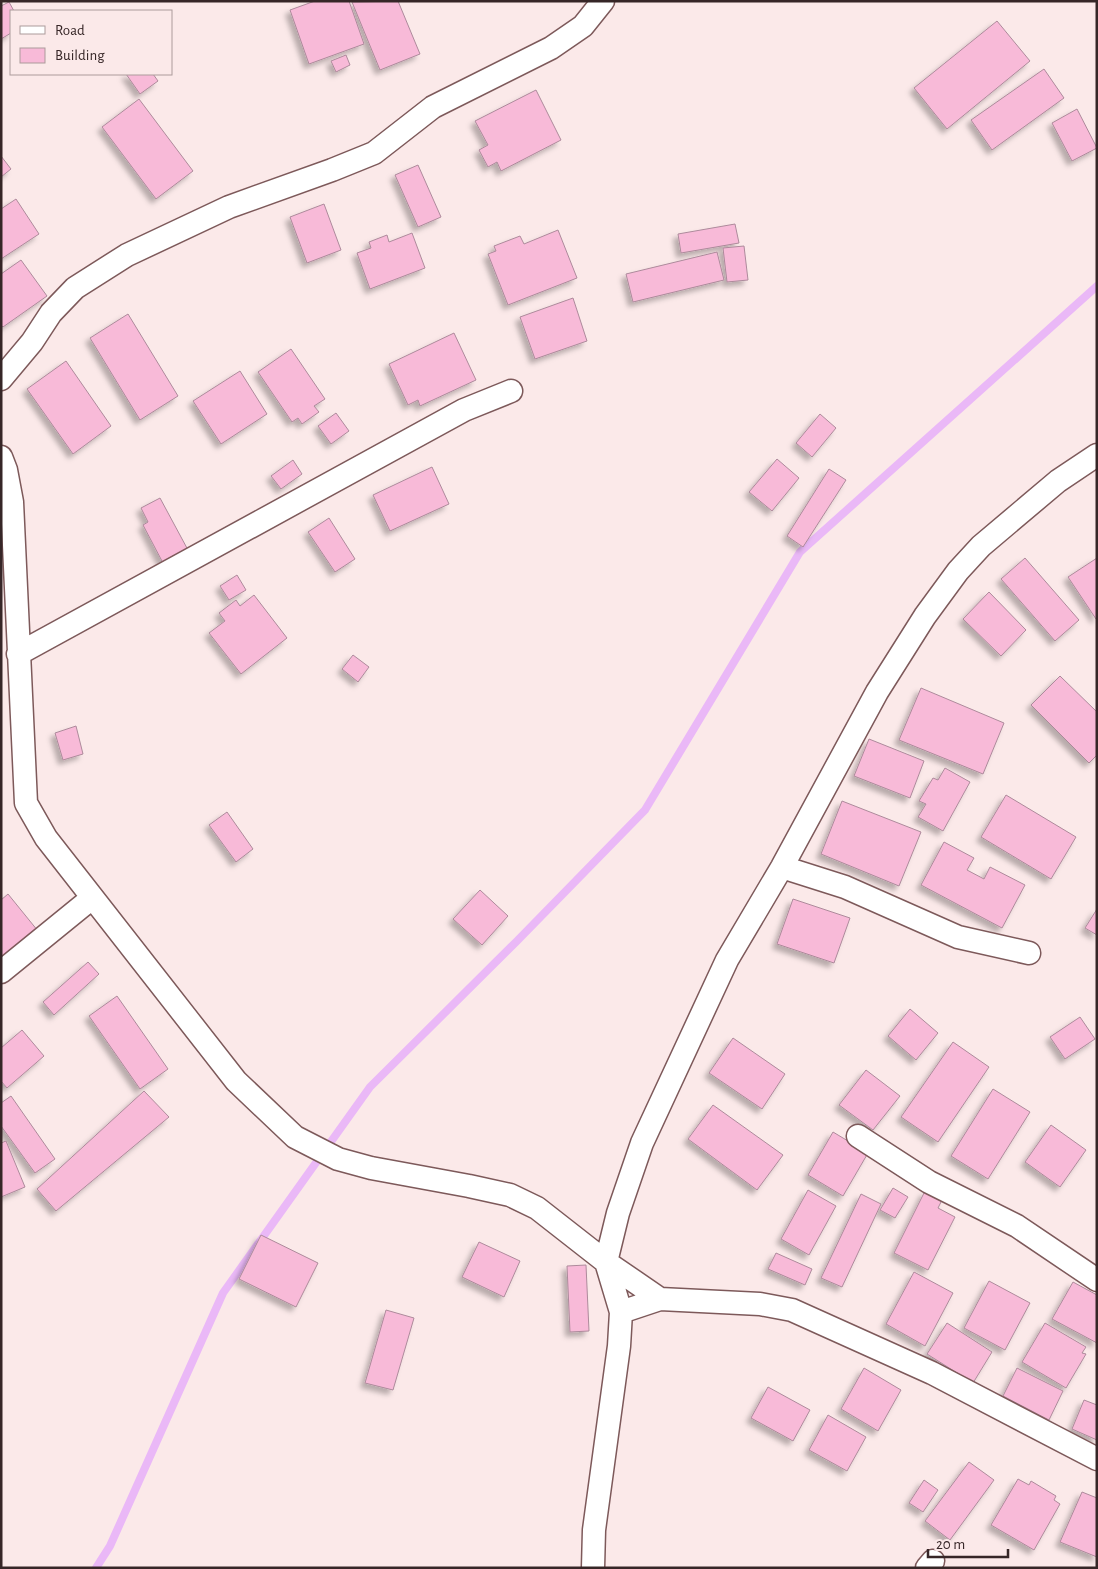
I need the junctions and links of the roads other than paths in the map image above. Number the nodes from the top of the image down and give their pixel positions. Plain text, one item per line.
1 (603, 1) edge
2 (1, 379) edge
3 (511, 392) dead end
4 (1097, 455) edge
5 (1, 457) edge
6 (18, 654) junction
7 (782, 866) junction
8 (92, 898) junction
9 (1029, 953) dead end
10 (1, 972) edge
11 (858, 1136) dead end
12 (606, 1262) junction
13 (1097, 1280) edge
14 (660, 1300) junction
15 (621, 1312) junction
16 (1097, 1459) edge
17 (593, 1568) edge

1 - 2 street
3 - 6 street
4 - 7 street
5 - 6 street
6 - 8 street
7 - 9 street
7 - 12 street
8 - 10 street
8 - 12 street
11 - 13 street
12 - 14 street
12 - 15 street
14 - 15 street
14 - 16 street
15 - 17 street

